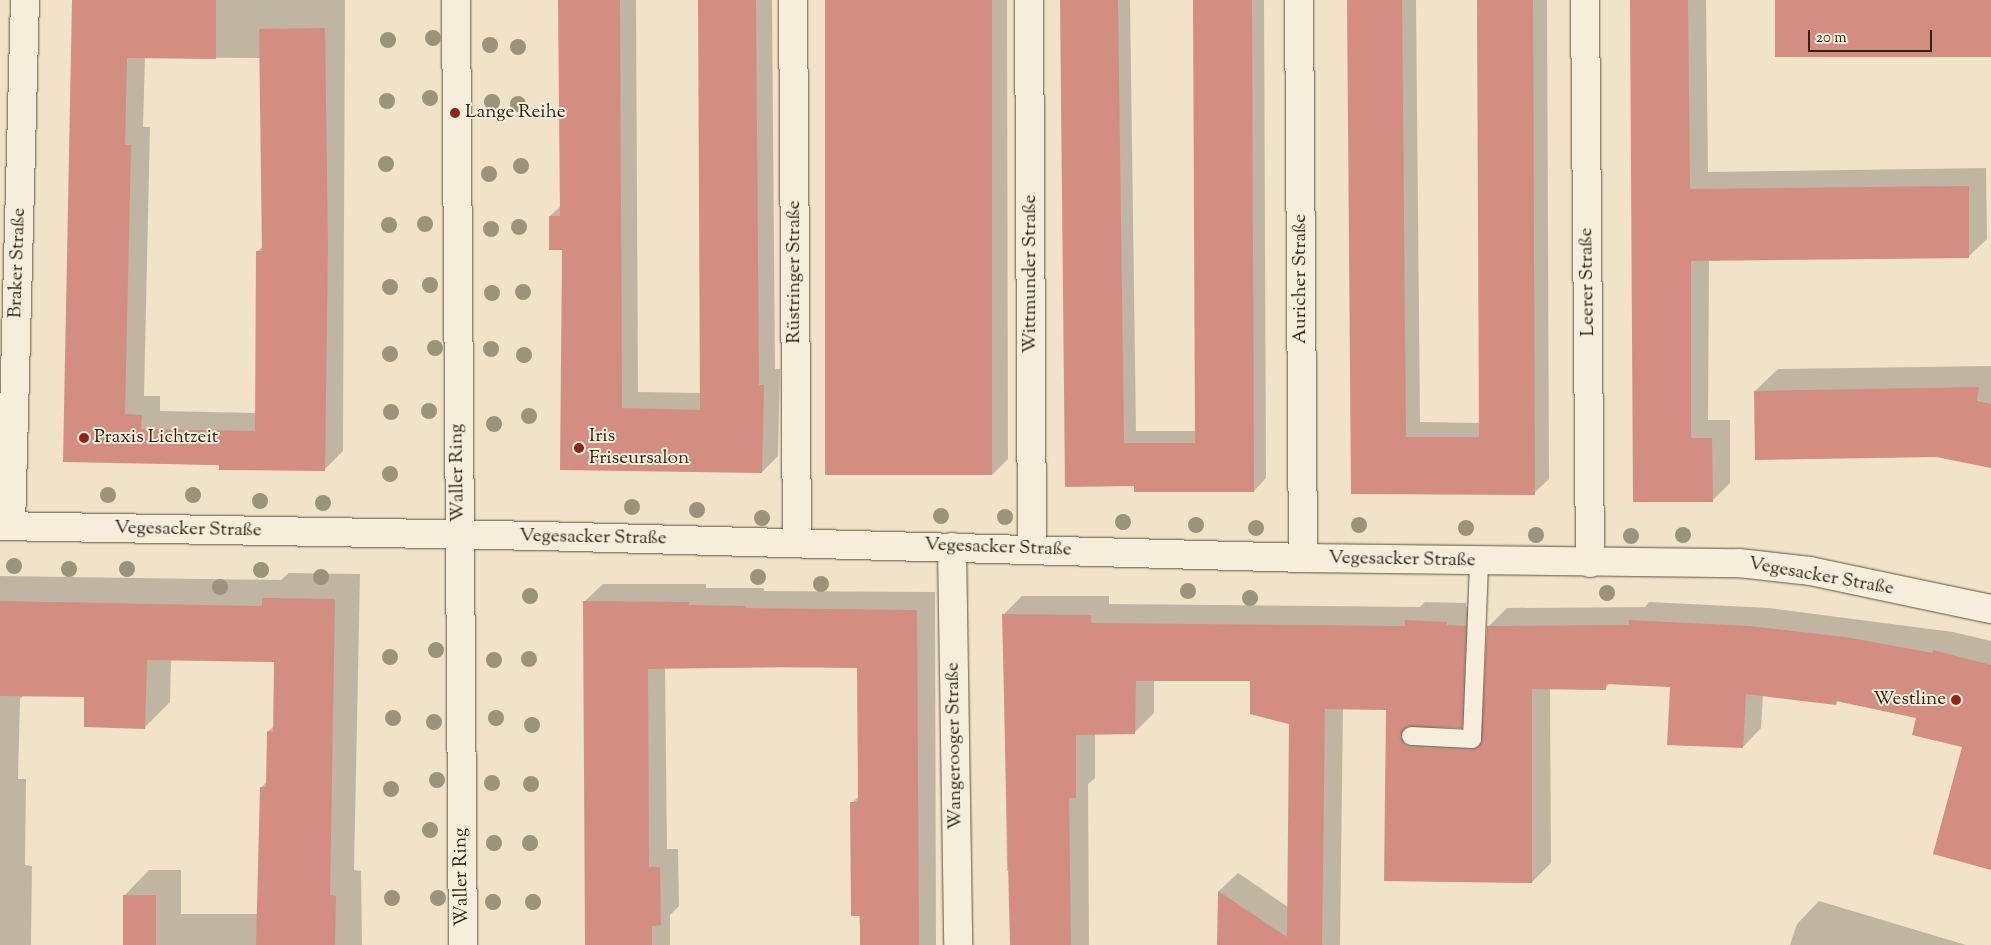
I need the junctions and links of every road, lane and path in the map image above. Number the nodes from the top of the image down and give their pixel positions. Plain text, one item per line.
1 (25, 0) edge
2 (456, 0) edge
3 (793, 0) edge
4 (1029, 0) edge
5 (1299, 0) edge
6 (1585, 0) edge
7 (6, 526) edge
8 (459, 535) junction
9 (797, 543) junction
10 (952, 547) junction
11 (1032, 549) junction
12 (1303, 558) junction
13 (1479, 562) junction
14 (1590, 563) junction
15 (1991, 608) edge
16 (1411, 736) dead end
17 (463, 945) edge
18 (958, 945) edge

1 - 7 street, Braker Straße
2 - 8 street, Waller Ring
3 - 9 street, Rüstringer Straße
4 - 11 street, Wittmunder Straße
5 - 12 street, Auricher Straße
6 - 14 street, Leerer Straße
7 - 8 street, Vegesacker Straße
8 - 9 street, Vegesacker Straße
8 - 17 street, Waller Ring
9 - 10 street, Vegesacker Straße
10 - 11 street, Vegesacker Straße
10 - 18 street, Wangerooger Straße
11 - 12 street, Vegesacker Straße
12 - 13 street, Vegesacker Straße
13 - 14 street, Vegesacker Straße
13 - 16 lane
14 - 15 street, Vegesacker Straße

